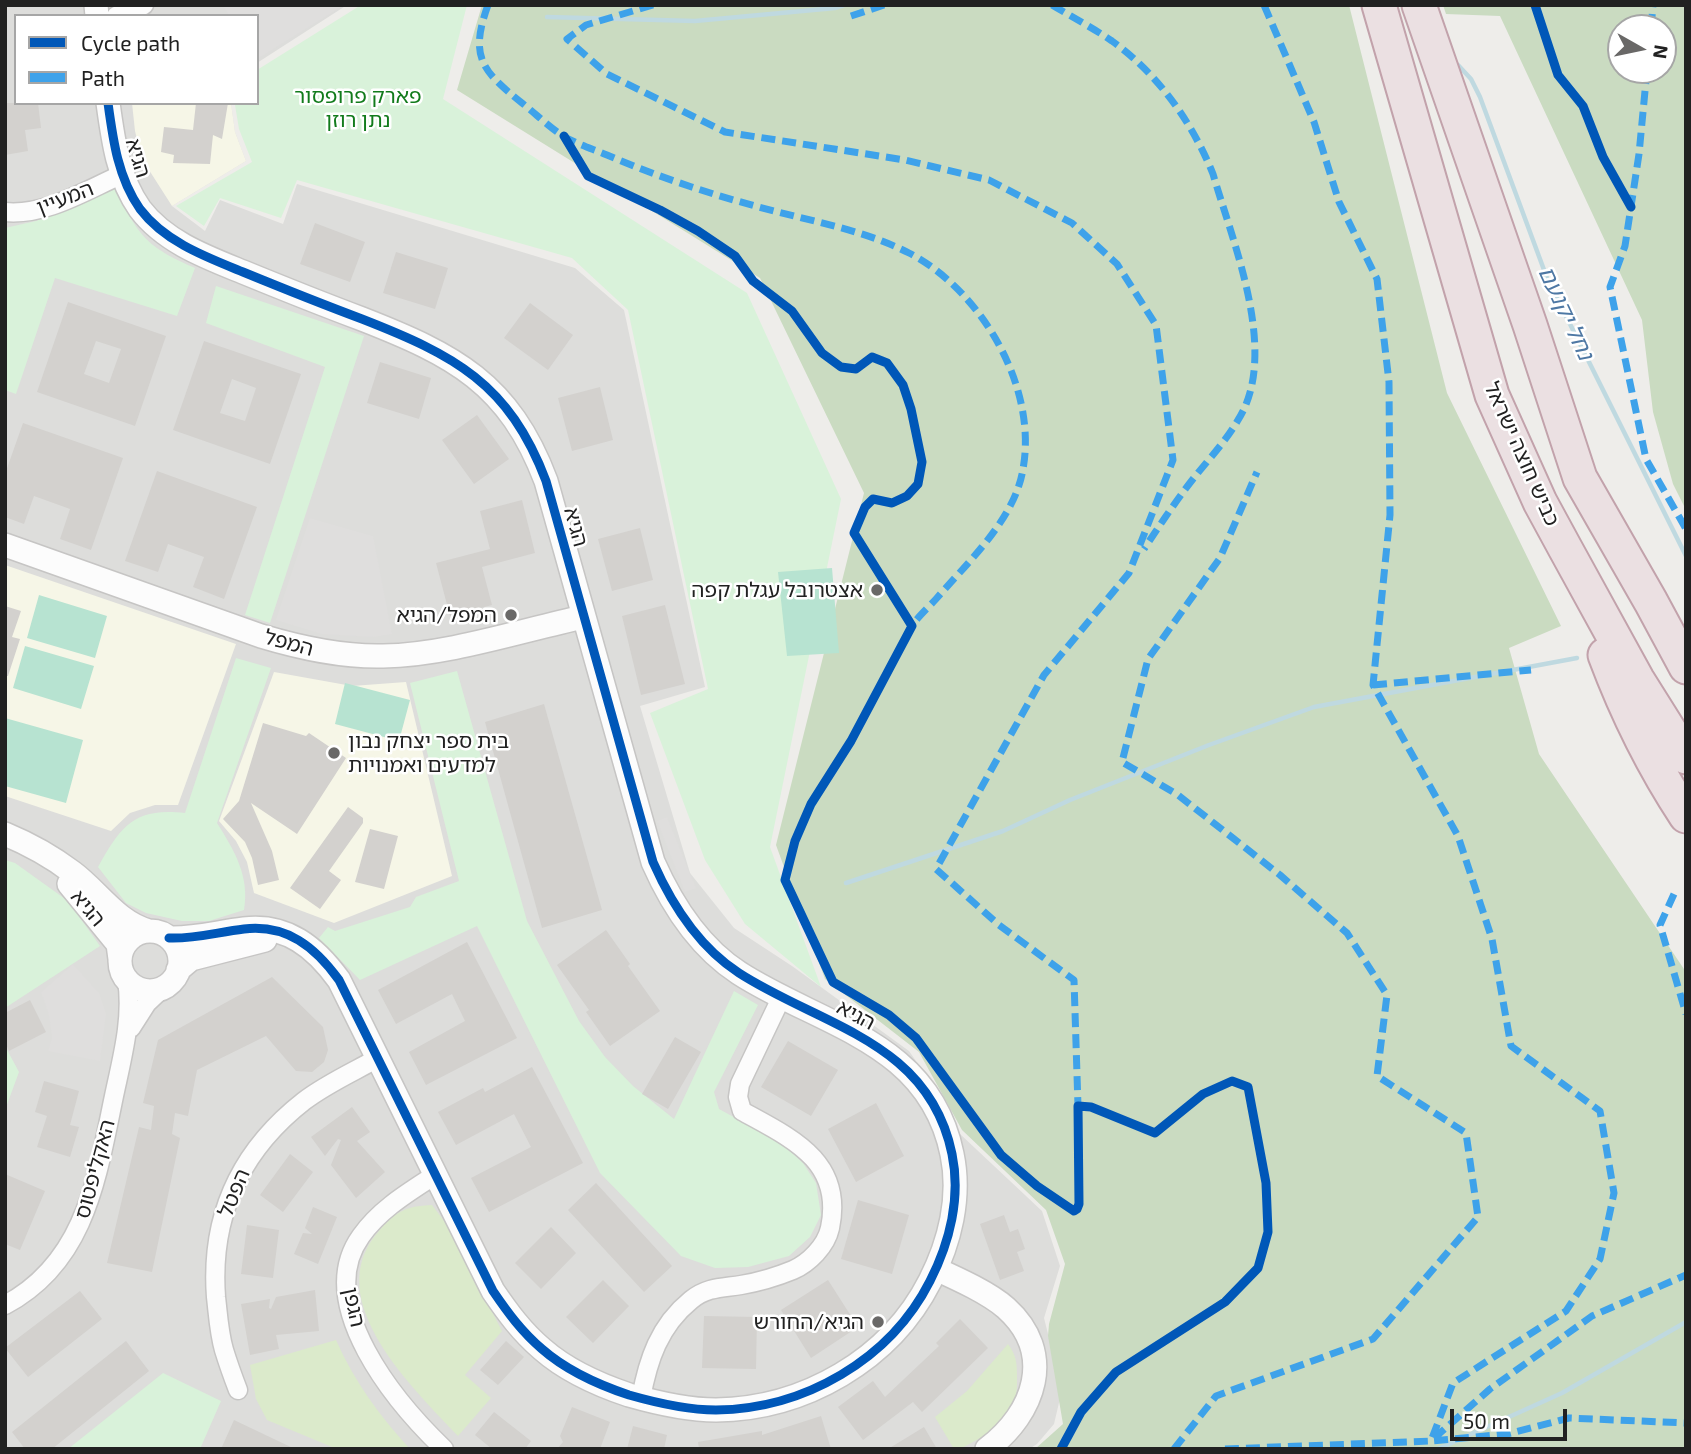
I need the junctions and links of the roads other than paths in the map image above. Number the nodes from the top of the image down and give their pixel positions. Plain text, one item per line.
1 (144, 5) edge
2 (1379, 5) edge
3 (1419, 5) edge
4 (121, 14) edge
5 (108, 105) edge
6 (123, 174) junction
7 (5, 212) edge
8 (5, 545) edge
9 (1565, 548) junction
10 (583, 617) junction
11 (1686, 667) edge
12 (1686, 757) edge
13 (1686, 816) edge
14 (5, 835) edge
15 (51, 858) junction
16 (159, 934) junction
17 (299, 940) junction
18 (124, 970) junction
19 (172, 978) junction
20 (782, 996) junction
21 (123, 1050) junction
22 (378, 1058) junction
23 (435, 1175) junction
24 (936, 1269) junction
25 (5, 1305) edge
26 (238, 1390) dead end
27 (641, 1398) junction
28 (444, 1449) edge
29 (987, 1449) edge

1 - 4 street
2 - 9 highway, כביש חוצה ישראל
3 - 11 highway, כביש חוצה ישראל
5 - 6 street, הגיא
6 - 7 street, המעיין
6 - 10 street, הגיא
8 - 10 street, המפל
9 - 12 highway, כביש חוצה ישראל
9 - 13 highway
10 - 20 street, הגיא
14 - 15 street, הגיא
15 - 16 street, הגיא
15 - 18 street, הגיא
16 - 17 street, הגיא
16 - 18 street
16 - 19 street
17 - 19 street
17 - 22 street, הגיא
18 - 19 street
18 - 21 street, האקליפטוס
19 - 21 street, האקליפטוס
20 - 24 street, הגיא
20 - 27 street
21 - 25 street, האקליפטוס
22 - 23 street, הגיא
22 - 26 street, הפטל
23 - 27 street, הגיא
23 - 28 street, הגפן
24 - 27 street, הגיא
24 - 29 street

